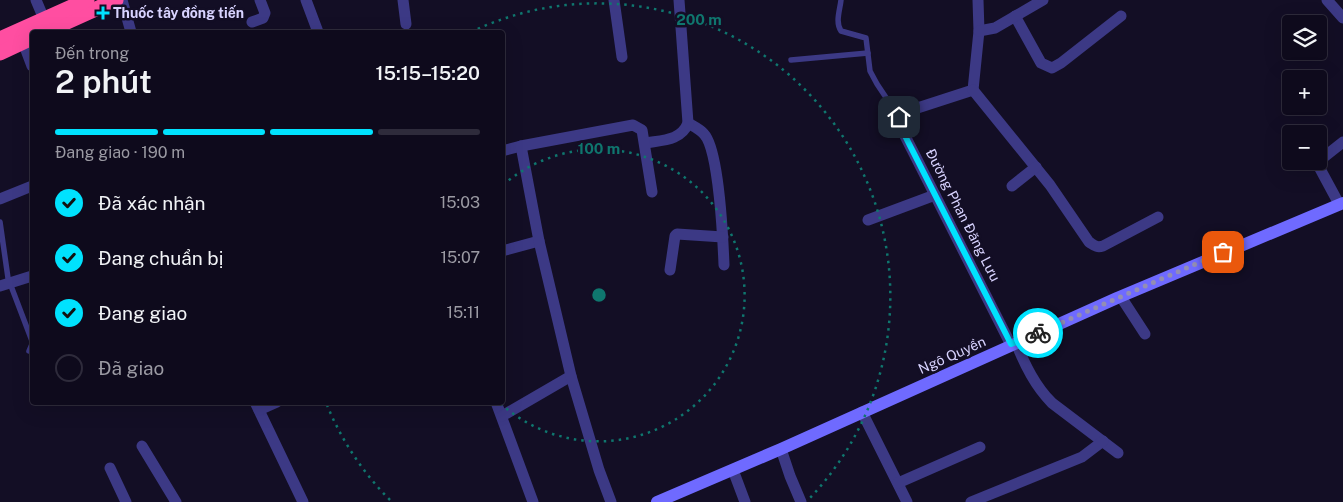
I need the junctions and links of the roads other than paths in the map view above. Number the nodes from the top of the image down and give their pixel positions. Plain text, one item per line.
1 (36, 0) edge
2 (87, 0) edge
3 (116, 0) edge
4 (122, 0) edge
5 (260, 0) edge
6 (306, 0) edge
7 (403, 0) edge
8 (614, 0) edge
9 (678, 0) edge
10 (842, 0) edge
11 (978, 0) edge
12 (1044, 0) edge
13 (1327, 0) edge
14 (1015, 16) junction
15 (1121, 16) dead end
16 (1343, 18) edge
17 (252, 22) dead end
18 (406, 24) dead end
19 (44, 26) edge
20 (30, 30) edge
21 (30, 30) edge
22 (130, 30) edge
23 (317, 30) edge
24 (979, 31) junction
25 (0, 39) edge
26 (28, 40) edge
27 (868, 52) junction
28 (0, 53) edge
29 (30, 53) edge
30 (622, 57) dead end
31 (791, 60) dead end
32 (973, 90) junction
33 (899, 117) junction
34 (688, 123) junction
35 (1343, 142) edge
36 (645, 143) junction
37 (520, 146) junction
38 (505, 150) edge
39 (1036, 167) junction
40 (1012, 186) dead end
41 (30, 187) edge
42 (652, 192) dead end
43 (935, 195) junction
44 (0, 199) edge
45 (1341, 204) edge
46 (1158, 217) dead end
47 (868, 220) dead end
48 (0, 222) edge
49 (723, 237) junction
50 (539, 241) junction
51 (505, 250) edge
52 (724, 265) dead end
53 (670, 270) dead end
54 (30, 277) edge
55 (5, 284) edge
56 (1121, 296) junction
57 (1145, 334) dead end
58 (30, 339) edge
59 (1014, 344) junction
60 (572, 376) junction
61 (497, 405) edge
62 (257, 406) edge
63 (862, 412) junction
64 (502, 416) junction
65 (1104, 441) junction
66 (142, 446) dead end
67 (980, 447) dead end
68 (781, 449) junction
69 (1118, 453) dead end
70 (110, 468) dead end
71 (733, 470) junction
72 (898, 483) junction
73 (298, 500) edge
74 (126, 502) edge
75 (176, 502) edge
76 (534, 502) edge
77 (611, 502) edge
78 (657, 502) edge
79 (745, 502) edge
80 (801, 502) edge
81 (907, 502) edge
82 (971, 502) edge

1 - 19 street
2 - 19 highway
3 - 19 highway
4 - 22 street
5 - 17 street
6 - 23 street
7 - 18 street
8 - 30 street
9 - 34 street
10 - 27 lane
11 - 24 street
12 - 14 street
13 - 16 street
14 - 15 street
14 - 24 street
19 - 20 highway
21 - 25 highway
24 - 32 street
26 - 28 highway
26 - 29 street
27 - 31 lane
27 - 33 lane
32 - 33 street
32 - 39 street
33 - 43 street, Đường Phan Đăng Lưu
34 - 36 street
34 - 49 street
35 - 45 street
36 - 37 street
36 - 42 street
37 - 38 street
37 - 50 street
39 - 40 street
39 - 46 street
41 - 44 street
43 - 47 street
43 - 59 street, Đường Phan Đăng Lưu
45 - 56 street, Ngô Quyền
48 - 55 lane
49 - 52 street
49 - 53 street
50 - 51 street
50 - 60 street
54 - 55 street
55 - 58 lane
56 - 57 street
56 - 59 street, Ngô Quyền
59 - 63 street, Ngô Quyền
59 - 65 street, Đường Phan Đăng Lưu
60 - 64 street
60 - 77 street
61 - 64 street
62 - 73 street
63 - 68 street, Ngô Quyền
63 - 72 street
64 - 76 street
65 - 69 street, Đường Phan Đăng Lưu
65 - 82 street
66 - 75 street
67 - 72 street
68 - 71 street, Ngô Quyền
68 - 80 street
70 - 74 street
71 - 78 street, Ngô Quyền
71 - 79 street
72 - 81 street

